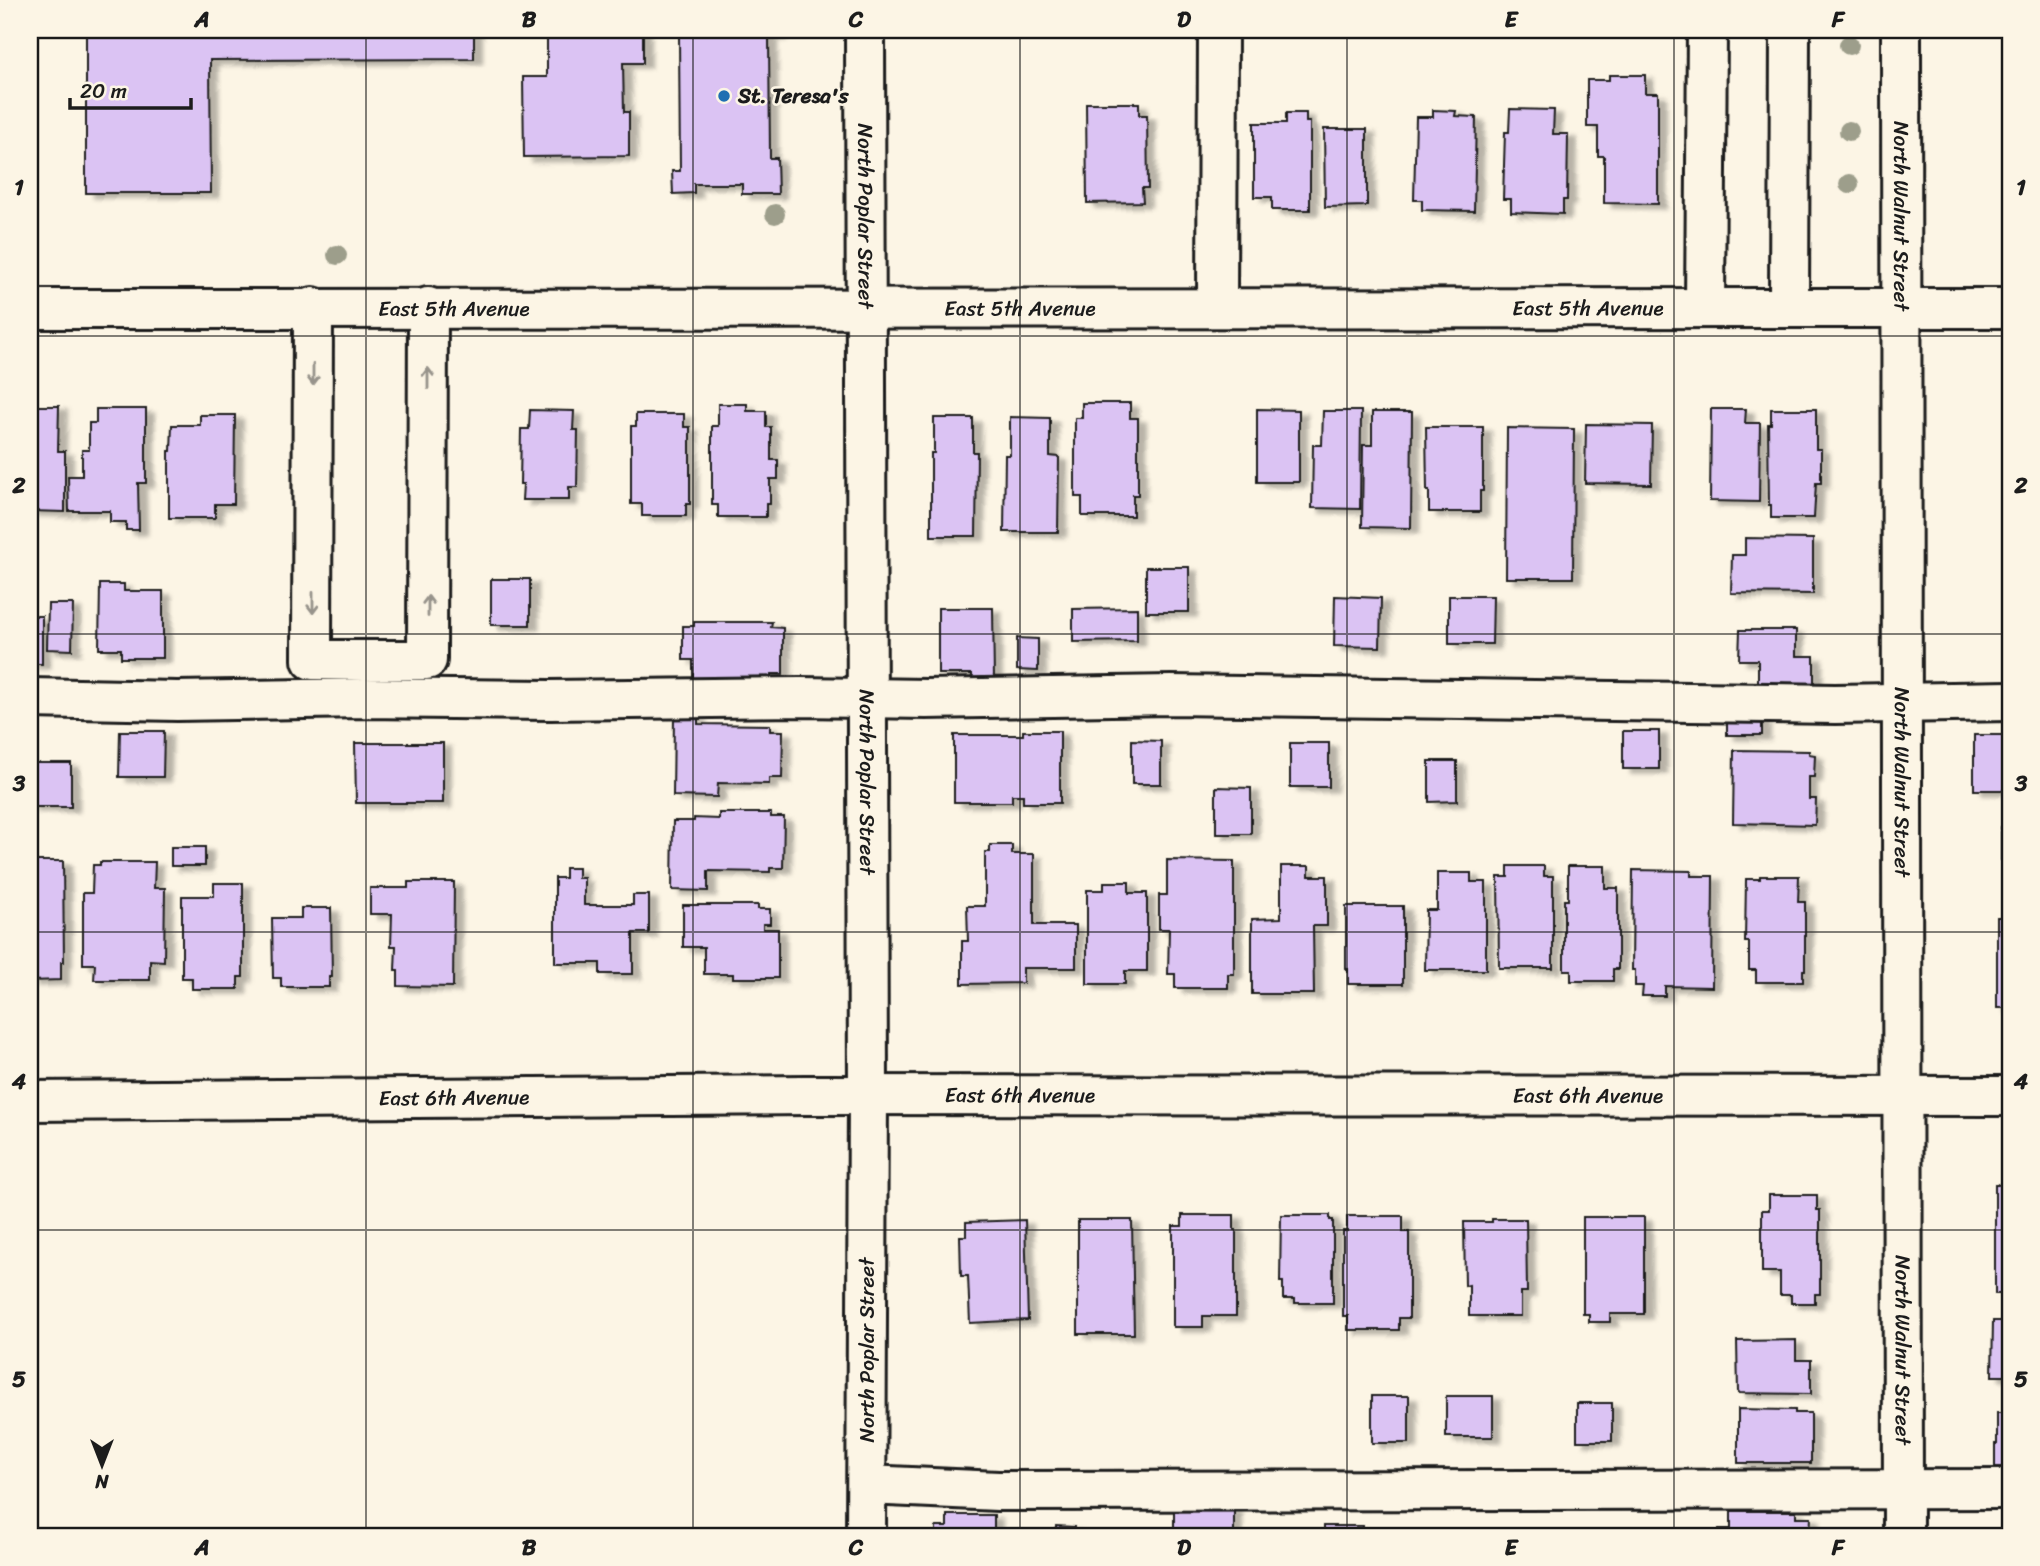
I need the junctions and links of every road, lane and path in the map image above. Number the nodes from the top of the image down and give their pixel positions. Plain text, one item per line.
1 (865, 30) edge
2 (1218, 30) edge
3 (1707, 30) edge
4 (1790, 30) edge
5 (1901, 30) edge
6 (313, 307) junction
7 (428, 307) junction
8 (865, 307) junction
9 (1789, 308) junction
10 (1901, 308) junction
11 (2010, 308) edge
12 (30, 309) edge
13 (1217, 309) junction
14 (1705, 309) junction
15 (866, 697) junction
16 (30, 698) edge
17 (2010, 701) edge
18 (1902, 703) junction
19 (868, 1095) junction
20 (1902, 1096) junction
21 (2010, 1096) edge
22 (30, 1101) edge
23 (867, 1485) junction
24 (1903, 1489) junction
25 (2010, 1489) edge
26 (866, 1536) edge
27 (1903, 1536) edge

1 - 8 street, North Poplar Street
2 - 13 street
3 - 14 street
4 - 9 street
5 - 10 street, North Walnut Street
6 - 7 street, East 5th Avenue
6 -> 7 street
6 - 12 street, East 5th Avenue
7 - 8 street, East 5th Avenue
8 - 13 street, East 5th Avenue
8 - 15 street, North Poplar Street
9 - 10 street, East 5th Avenue
9 - 14 street, East 5th Avenue
10 - 11 street, East 5th Avenue
10 - 18 street, North Walnut Street
13 - 14 street, East 5th Avenue
15 - 16 street
15 - 18 street
15 - 19 street, North Poplar Street
17 - 18 street
18 - 20 street, North Walnut Street
19 - 20 street, East 6th Avenue
19 - 22 street, East 6th Avenue
19 - 23 street, North Poplar Street
20 - 21 street, East 6th Avenue
20 - 24 street, North Walnut Street
23 - 24 street
23 - 26 street, North Poplar Street
24 - 25 street
24 - 27 street, North Walnut Street

